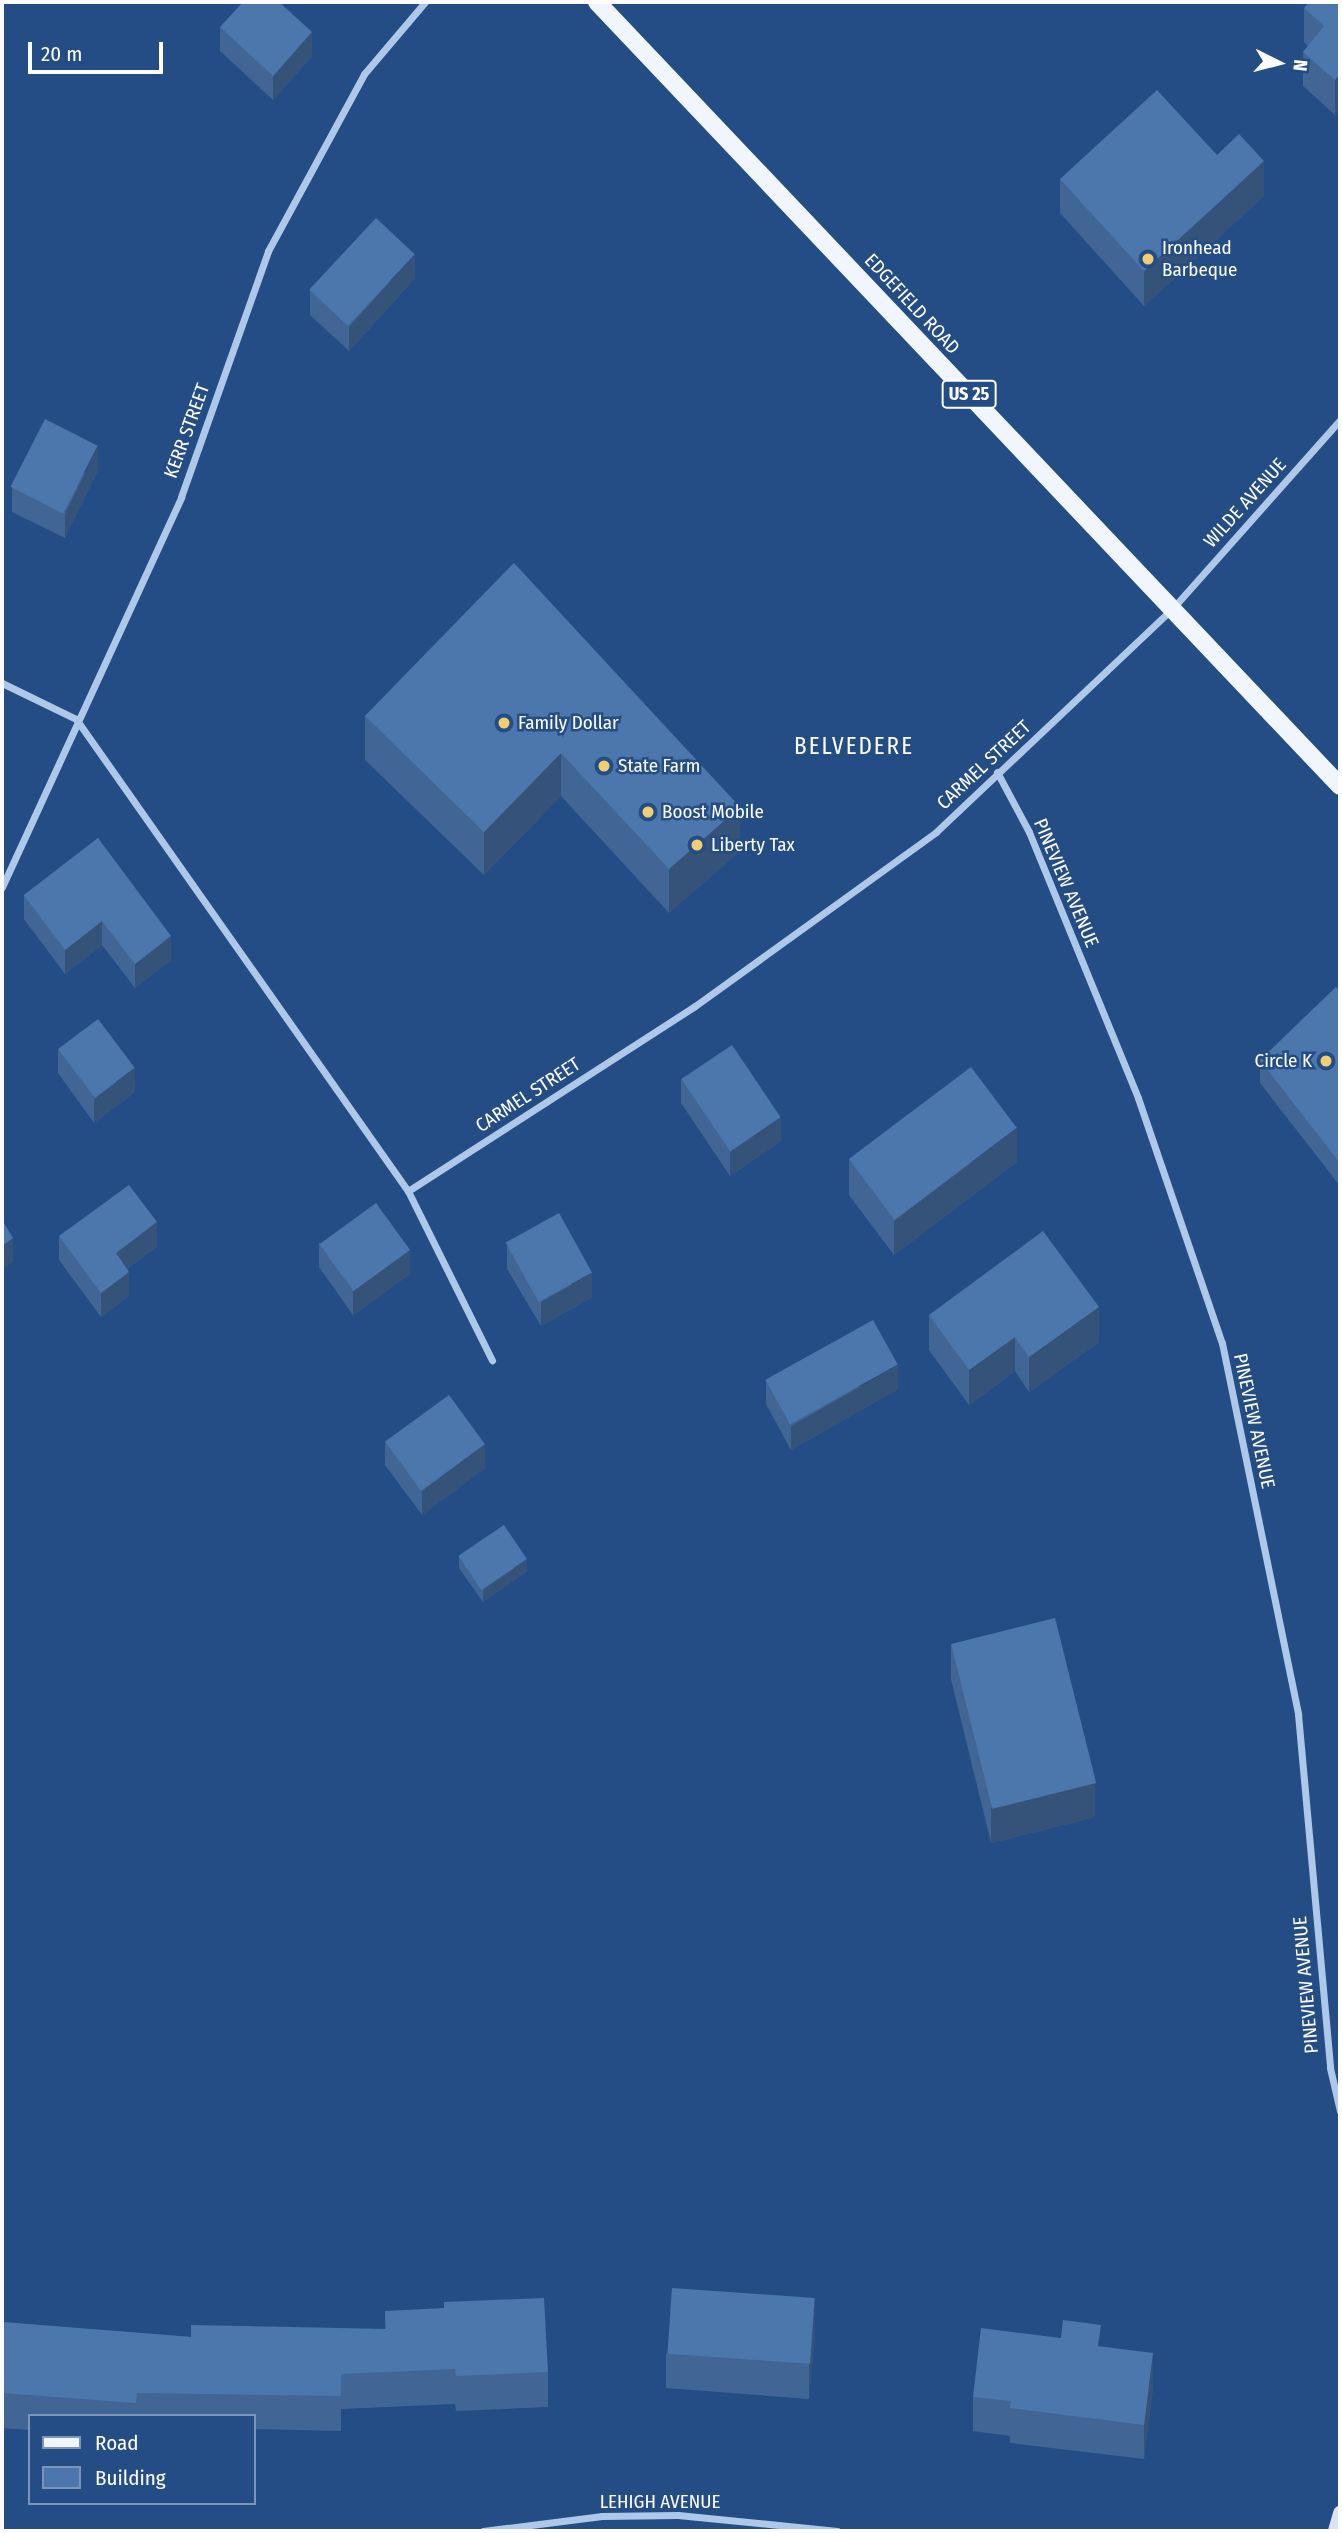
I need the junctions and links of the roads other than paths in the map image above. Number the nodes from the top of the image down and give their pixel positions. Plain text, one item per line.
1 (425, 2) edge
2 (597, 2) edge
3 (1340, 420) edge
4 (1174, 608) junction
5 (2, 683) edge
6 (76, 719) junction
7 (997, 772) junction
8 (1340, 786) edge
9 (2, 887) edge
10 (408, 1191) junction
11 (492, 1360) dead end
12 (1340, 2111) edge
13 (1340, 2513) edge
14 (483, 2531) edge
15 (837, 2531) edge
16 (1335, 2531) edge

1 - 6 street, KERR STREET
2 - 4 main road, EDGEFIELD ROAD / US 25
3 - 4 street, WILDE AVENUE
4 - 7 street, CARMEL STREET
4 - 8 main road, EDGEFIELD ROAD / US 25
5 - 6 street
6 - 9 street, KERR STREET
6 - 10 street
7 - 10 street, CARMEL STREET
7 - 12 street, PINEVIEW AVENUE
10 - 11 street
13 - 16 main road
14 - 15 street, LEHIGH AVENUE

